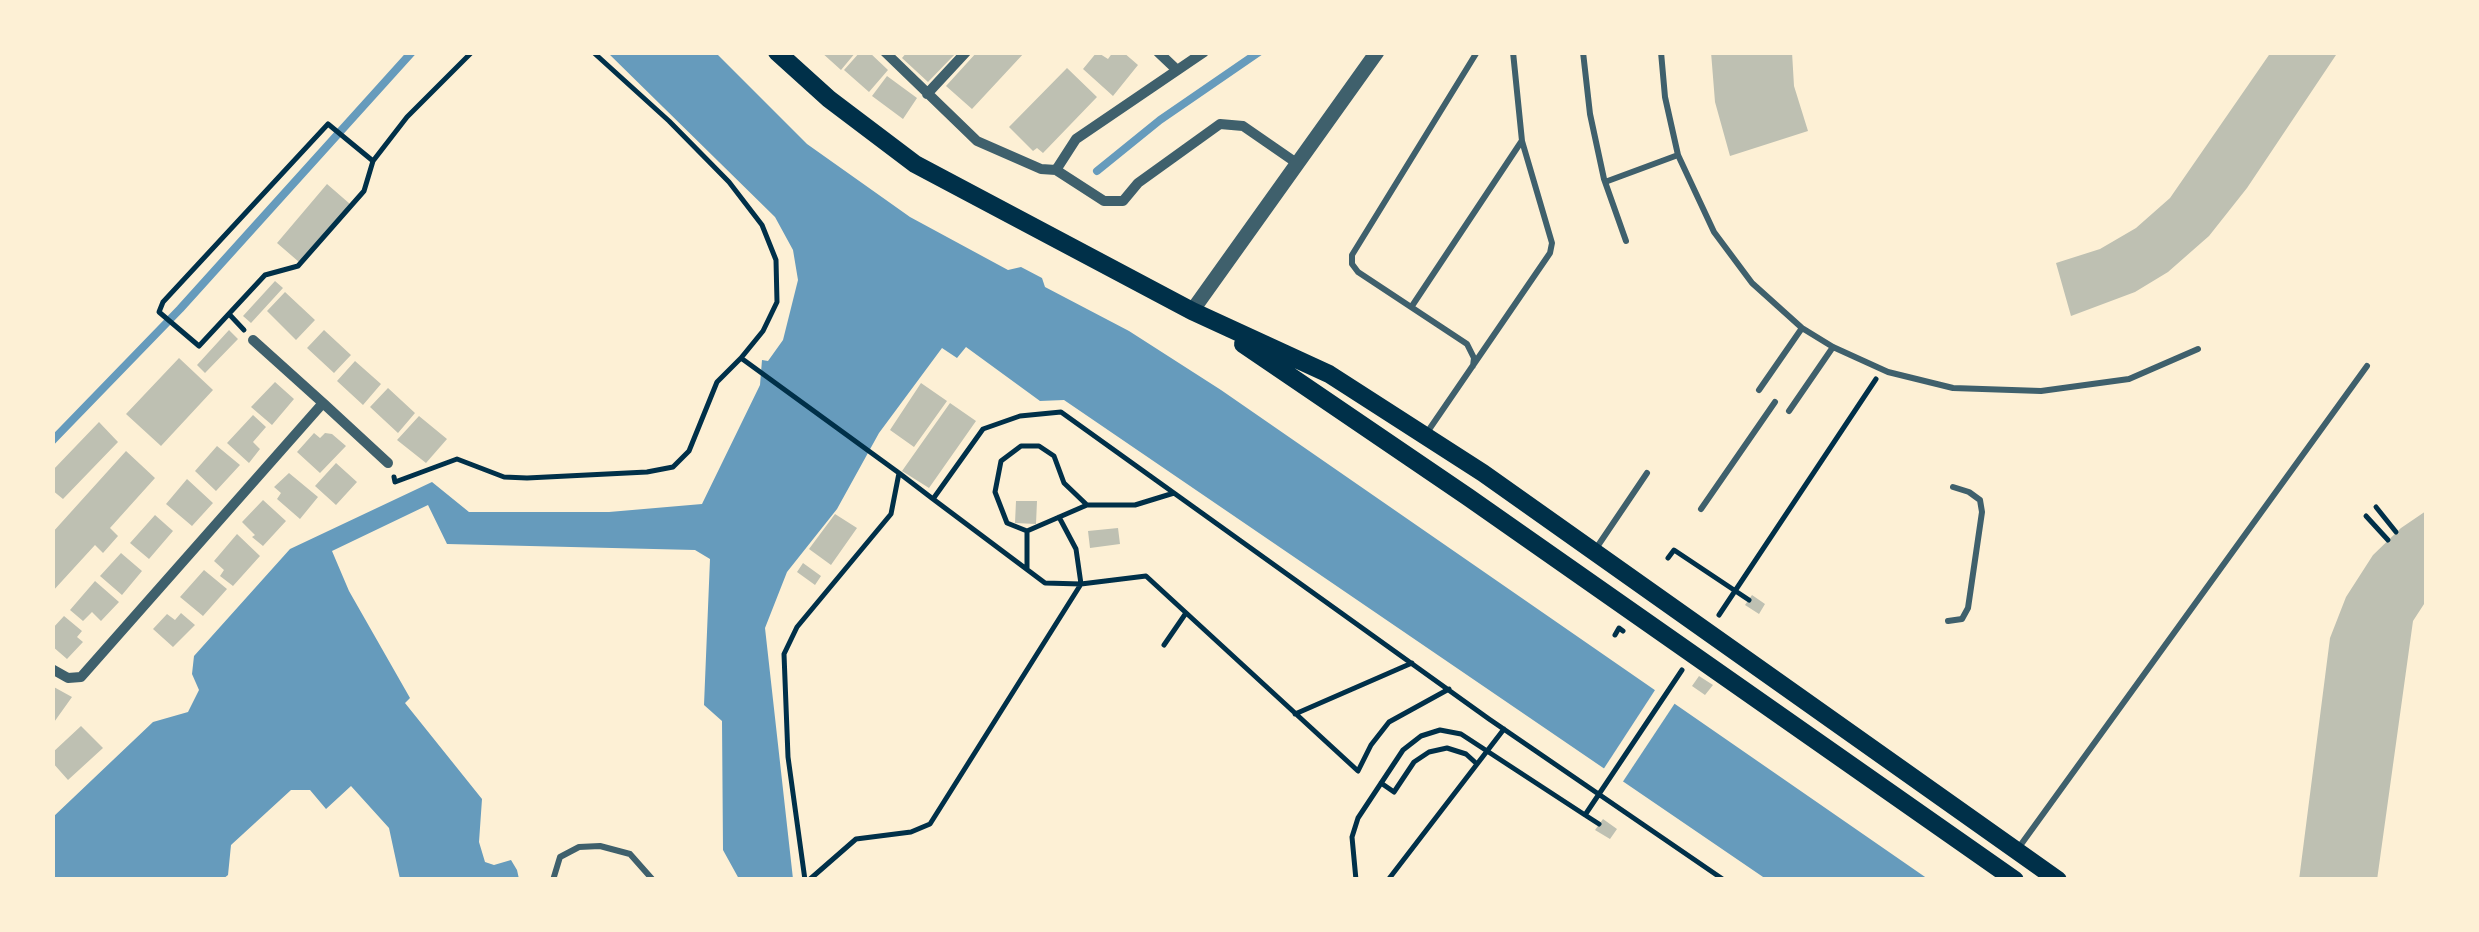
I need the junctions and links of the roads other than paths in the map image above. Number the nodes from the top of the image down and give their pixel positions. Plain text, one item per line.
1 (777, 52) edge
2 (885, 52) edge
3 (966, 52) edge
4 (1158, 52) edge
5 (1204, 52) edge
6 (1377, 52) edge
7 (1477, 52) edge
8 (1513, 52) edge
9 (1582, 52) edge
10 (1661, 52) edge
11 (1177, 70) junction
12 (927, 94) junction
13 (1522, 141) junction
14 (1678, 155) junction
15 (1298, 164) junction
16 (1056, 170) junction
17 (1606, 182) junction
18 (1626, 241) dead end
19 (1412, 306) junction
20 (1192, 310) junction
21 (1802, 328) junction
22 (252, 340) dead end
23 (1833, 347) junction
24 (2198, 349) dead end
25 (2367, 366) dead end
26 (1473, 367) junction
27 (1759, 390) dead end
28 (1775, 402) dead end
29 (323, 403) junction
30 (1789, 412) dead end
31 (1425, 435) junction
32 (388, 462) dead end
33 (1647, 473) dead end
34 (1953, 487) dead end
35 (1701, 509) dead end
36 (1594, 551) junction
37 (1948, 621) dead end
38 (52, 669) edge
39 (2016, 851) junction
40 (553, 880) edge
41 (654, 880) edge
42 (2015, 880) edge
43 (2058, 880) edge

1 - 20 main road
2 - 12 street
3 - 12 street
4 - 11 street
5 - 11 street
6 - 15 street
7 - 19 lane
8 - 13 lane
9 - 17 lane
10 - 14 lane
11 - 16 street
12 - 16 street
13 - 19 lane
13 - 26 lane
14 - 17 lane
14 - 21 lane
15 - 16 street
15 - 20 street
17 - 18 lane
19 - 26 lane
20 - 31 main road
20 - 42 main road
21 - 23 lane
21 - 27 lane
22 - 29 street
23 - 24 lane
23 - 30 lane
25 - 39 lane
26 - 31 lane
28 - 35 lane
29 - 32 street
29 - 38 street
31 - 36 main road
33 - 36 lane
34 - 37 lane
36 - 39 main road
39 - 43 main road
40 - 41 lane

